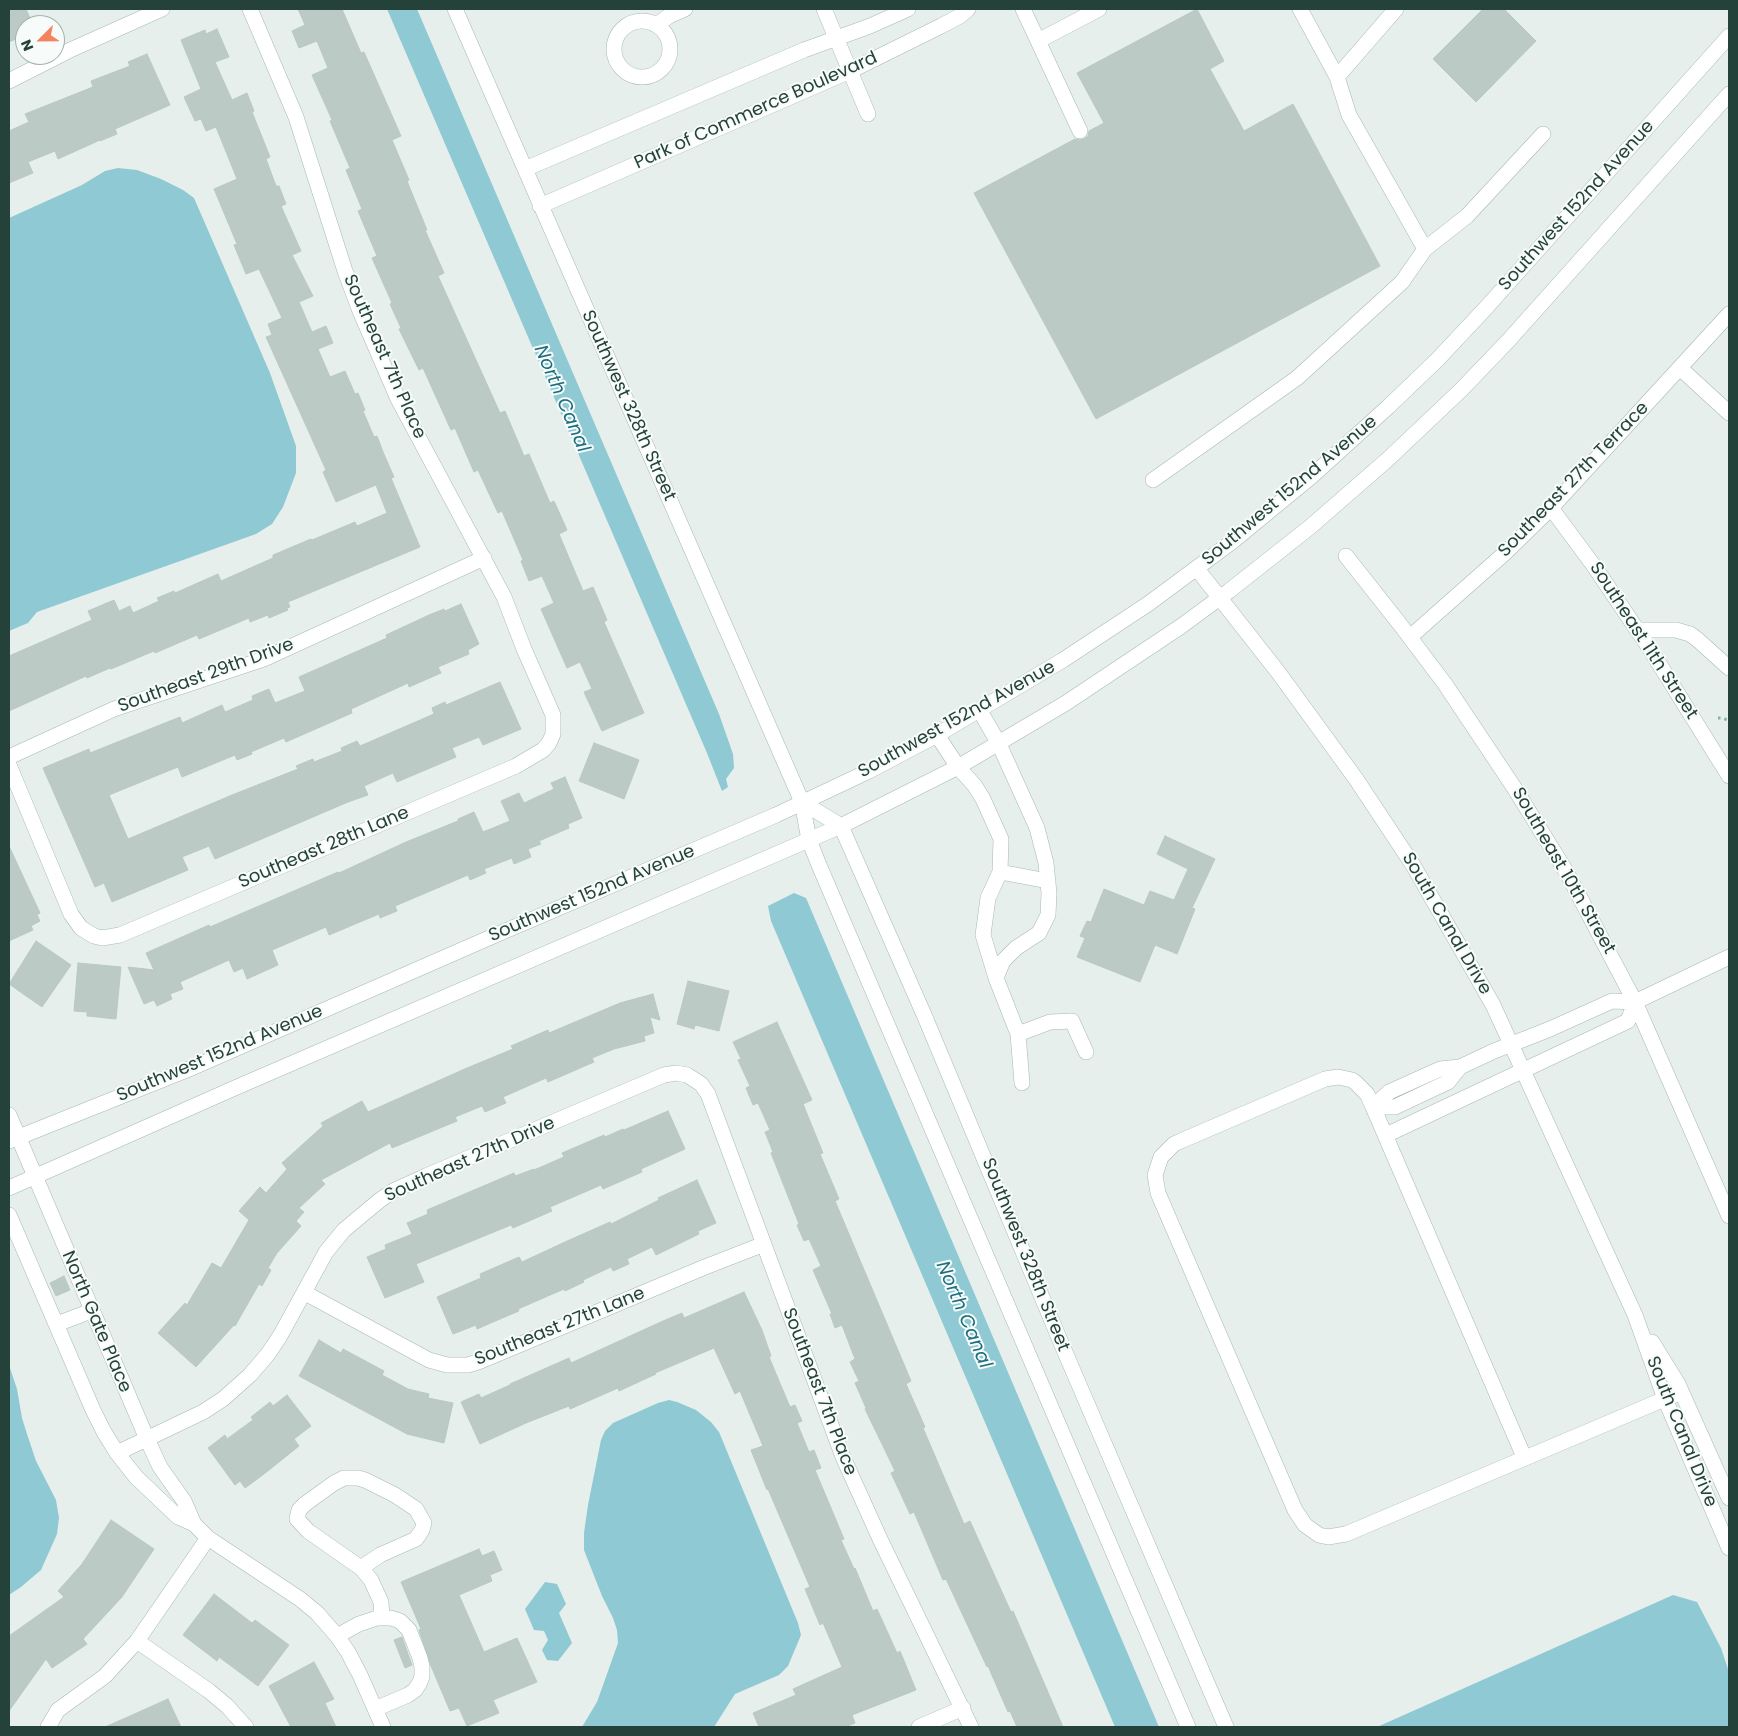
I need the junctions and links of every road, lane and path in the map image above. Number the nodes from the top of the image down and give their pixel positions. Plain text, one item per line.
1 (162, 9) edge
2 (250, 9) edge
3 (455, 9) edge
4 (685, 9) edge
5 (824, 9) edge
6 (908, 9) edge
7 (968, 9) edge
8 (1024, 9) edge
9 (1099, 9) edge
10 (1300, 9) edge
11 (1396, 9) edge
12 (656, 25) dead end
13 (1729, 36) edge
14 (837, 38) junction
15 (1038, 41) junction
16 (850, 71) junction
17 (1336, 76) junction
18 (9, 81) edge
19 (1729, 94) edge
20 (868, 114) dead end
21 (1080, 131) dead end
22 (1543, 134) dead end
23 (524, 169) junction
24 (540, 206) junction
25 (1425, 249) junction
26 (1729, 314) edge
27 (1680, 368) junction
28 (1729, 413) edge
29 (1153, 480) dead end
30 (1551, 508) junction
31 (1346, 556) dead end
32 (484, 558) junction
33 (1198, 568) junction
34 (1221, 597) junction
35 (1637, 630) junction
36 (1410, 637) junction
37 (1729, 668) edge
38 (980, 711) junction
39 (1718, 718) dead end
40 (1729, 721) edge
41 (938, 735) junction
42 (998, 744) junction
43 (543, 750) joint
44 (9, 757) edge
45 (9, 765) edge
46 (958, 767) junction
47 (1729, 776) edge
48 (802, 802) junction
49 (841, 826) junction
50 (809, 840) junction
51 (1000, 872) junction
52 (1048, 881) junction
53 (1729, 957) edge
54 (996, 978) junction
55 (1635, 1002) junction
56 (1583, 1013) junction
57 (1018, 1034) junction
58 (1594, 1037) junction
59 (1512, 1044) junction
60 (1086, 1052) dead end
61 (1524, 1070) junction
62 (686, 1075) joint
63 (1022, 1083) dead end
64 (1374, 1107) junction
65 (9, 1115) edge
66 (1386, 1135) junction
67 (14, 1139) edge
68 (34, 1176) junction
69 (9, 1188) edge
70 (9, 1215) edge
71 (1729, 1216) edge
72 (764, 1244) junction
73 (305, 1293) junction
74 (91, 1311) junction
75 (1635, 1315) junction
76 (57, 1324) junction
77 (1681, 1392) junction
78 (1665, 1399) junction
79 (147, 1439) junction
80 (117, 1453) junction
81 (1524, 1457) junction
82 (1729, 1498) edge
83 (194, 1524) junction
84 (208, 1538) junction
85 (1729, 1548) edge
86 (361, 1568) junction
87 (382, 1618) junction
88 (337, 1636) junction
89 (137, 1641) junction
90 (962, 1708) junction
91 (375, 1709) junction
92 (48, 1727) edge
93 (246, 1727) edge
94 (383, 1727) edge
95 (919, 1727) edge
96 (972, 1727) edge
97 (1188, 1727) edge
98 (1226, 1727) edge

1 - 18 street
2 - 32 street, Southeast 7th Place
3 - 23 street, Southwest 328th Street
4 - 12 street
5 - 14 street
6 - 14 street, Park of Commerce Boulevard
7 - 16 street, Park of Commerce Boulevard
8 - 15 street
9 - 15 street
10 - 17 street
11 - 17 street
13 - 33 street, Southwest 152nd Avenue
14 - 16 street
14 - 23 street, Park of Commerce Boulevard
15 - 21 street
16 - 20 street
16 - 24 street, Park of Commerce Boulevard
17 - 25 street
19 - 34 street, Southwest 152nd Avenue
22 - 25 street
23 - 24 street, Southwest 328th Street
24 - 48 street, Southwest 328th Street
25 - 29 street
26 - 27 street, Southeast 27th Terrace
27 - 28 street
27 - 30 street, Southeast 27th Terrace
30 - 35 street, Southeast 11th Street
30 - 36 street, Southeast 27th Terrace
31 - 36 street, Southeast 10th Street
32 - 43 street, Southeast 7th Place
32 - 44 street, Southeast 29th Drive
33 - 34 street, South Canal Drive
33 - 38 street, Southwest 152nd Avenue
34 - 42 street, Southwest 152nd Avenue
34 - 59 street, South Canal Drive
35 - 37 street
35 - 47 street, Southeast 11th Street
36 - 55 street, Southeast 10th Street
38 - 41 street, Southwest 152nd Avenue
38 - 42 street
39 - 40 path
41 - 46 street
41 - 48 street, Southwest 152nd Avenue
42 - 46 street, Southwest 152nd Avenue
42 - 52 street
43 - 45 street, Southeast 28th Lane
46 - 49 street, Southwest 152nd Avenue
46 - 51 street
48 - 49 street
48 - 50 street, Southwest 328th Street
48 - 67 street, Southwest 152nd Avenue
49 - 50 street, Southwest 152nd Avenue
49 - 98 street, Southwest 328th Street
50 - 68 street, Southwest 152nd Avenue
50 - 97 street, Southwest 328th Street
51 - 52 street
51 - 54 street
52 - 54 street
53 - 55 street
54 - 57 street
55 - 56 street
55 - 58 street
55 - 71 street, Southeast 10th Street
56 - 58 street
56 - 59 street
57 - 60 street
57 - 63 street
58 - 61 street
59 - 61 street, South Canal Drive
59 - 64 street
61 - 66 street
61 - 75 street, South Canal Drive
62 - 72 street, Southeast 7th Place
62 - 73 street, Southeast 27th Drive
64 - 66 street
64 - 81 street
65 - 67 street, North Gate Place
66 - 81 street
67 - 68 street, North Gate Place
68 - 69 street, Southwest 152nd Avenue
68 - 74 street, North Gate Place
70 - 76 street, North Gate Place
72 - 73 street, Southeast 27th Lane
72 - 90 street, Southeast 7th Place
73 - 79 street, Southeast 27th Drive
74 - 76 street
74 - 79 street, North Gate Place
75 - 77 street, South Canal Drive
75 - 78 street, South Canal Drive
76 - 80 street, North Gate Place
77 - 78 street
77 - 82 street, South Canal Drive
78 - 81 street
78 - 85 street, South Canal Drive
79 - 80 street, Southeast 27th Drive
79 - 83 street, North Gate Place
80 - 83 street, North Gate Place
83 - 84 street, North Gate Place
84 - 88 street, North Gate Place
84 - 89 street
86 - 86 street
86 - 87 street
87 - 88 street
87 - 91 street
88 - 91 street, North Gate Place
89 - 92 street
89 - 93 street
90 - 95 street
90 - 96 street, Southeast 7th Place
91 - 94 street, North Gate Place

